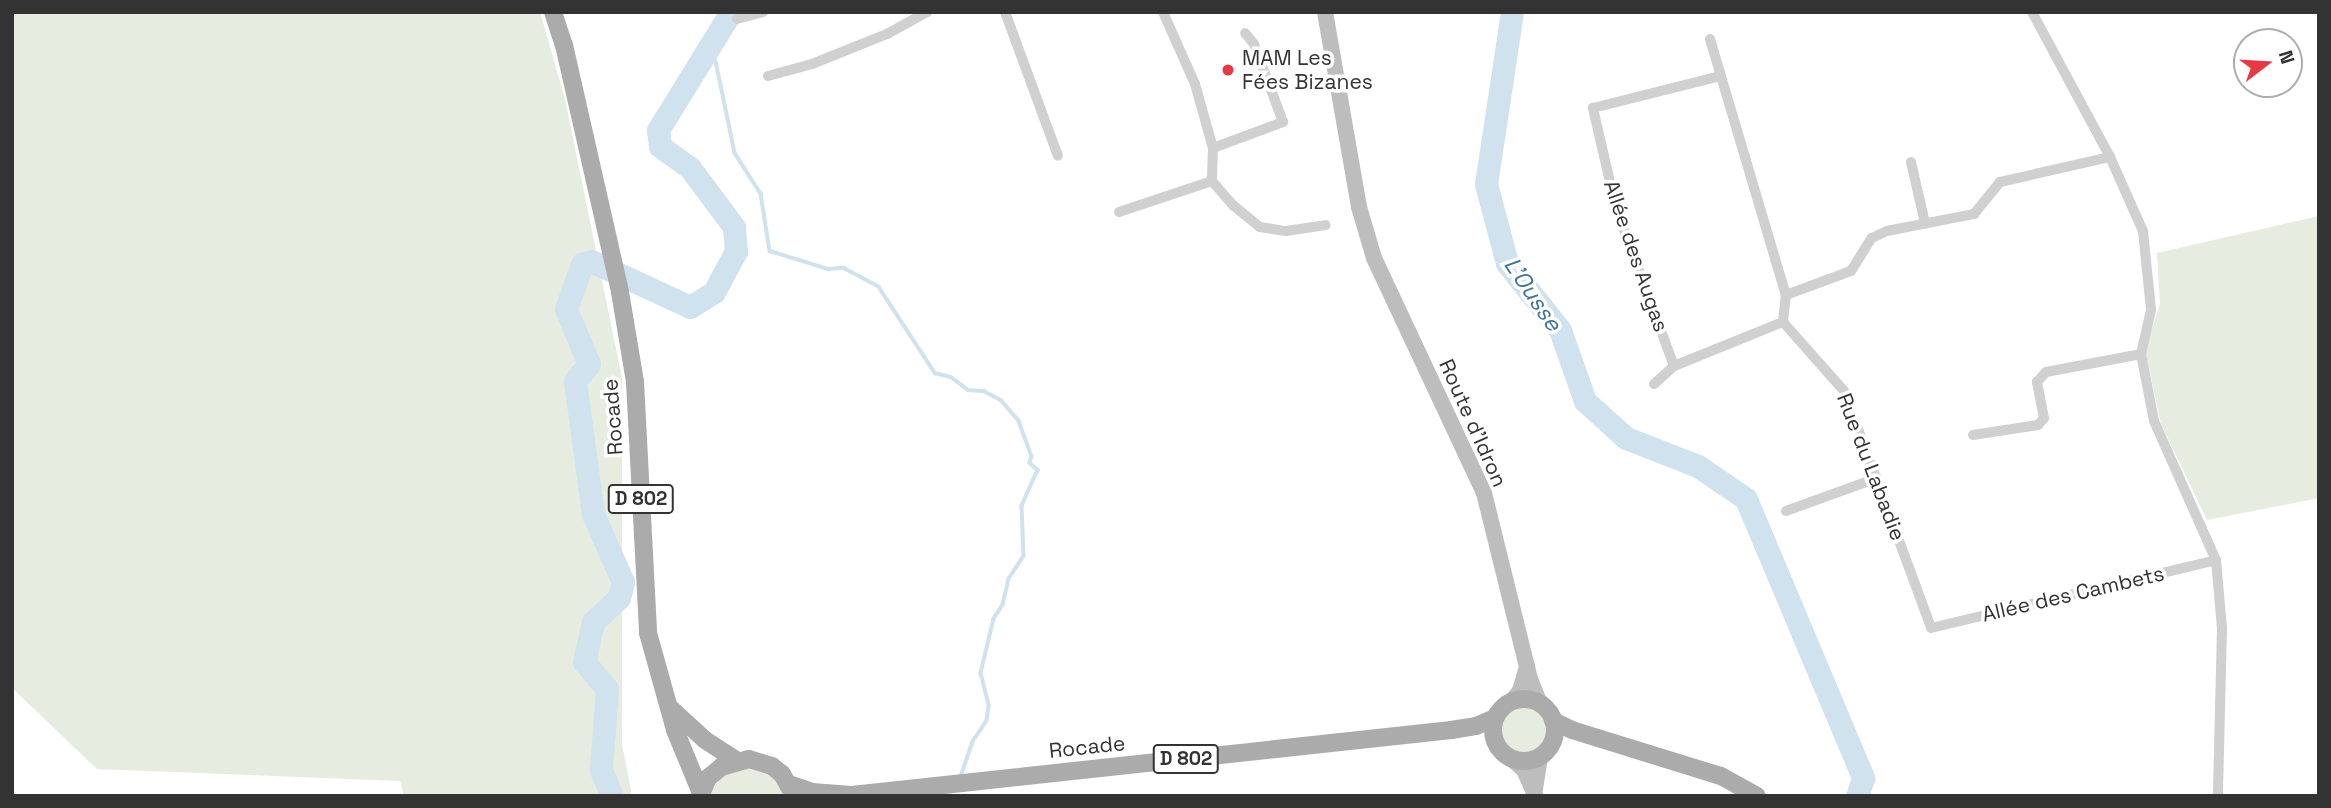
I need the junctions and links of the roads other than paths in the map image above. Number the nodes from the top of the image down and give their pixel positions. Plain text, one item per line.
1 (553, 12) edge
2 (763, 12) edge
3 (927, 12) edge
4 (1005, 12) edge
5 (1164, 12) edge
6 (1325, 12) edge
7 (2032, 12) edge
8 (737, 19) dead end
9 (1245, 33) dead end
10 (1710, 39) dead end
11 (768, 75) dead end
12 (1720, 76) junction
13 (1213, 148) junction
14 (1058, 156) dead end
15 (2110, 158) junction
16 (1911, 162) dead end
17 (1212, 181) junction
18 (1119, 212) dead end
19 (1924, 223) junction
20 (1326, 225) dead end
21 (1786, 295) junction
22 (1783, 322) junction
23 (2141, 354) junction
24 (1674, 366) junction
25 (1654, 384) dead end
26 (1973, 435) dead end
27 (1877, 478) junction
28 (1786, 512) dead end
29 (2216, 560) junction
30 (1931, 628) joint
31 (1527, 664) junction
32 (1511, 702) junction
33 (1540, 704) junction
34 (668, 705) junction
35 (1495, 718) junction
36 (1553, 720) junction
37 (1451, 730) junction
38 (1494, 738) junction
39 (1624, 746) junction
40 (1545, 752) junction
41 (736, 760) junction
42 (1513, 760) junction
43 (921, 788) junction
44 (792, 790) edge
45 (700, 794) edge
46 (851, 795) edge
47 (1535, 795) edge
48 (895, 796) edge
49 (1757, 796) edge
50 (2218, 796) edge

1 - 34 main road, Rocade / D 802
2 - 8 street
3 - 11 street
4 - 14 street
5 - 13 street
6 - 31 street, Route d'Idron
7 - 15 street
9 - 13 street
10 - 12 street
12 - 21 street
12 - 24 street, Allée des Augas
13 - 17 street
15 - 19 street
15 - 23 street
16 - 19 street
17 - 18 street
17 - 20 street
19 - 21 street
21 - 22 street
22 - 24 street
22 - 27 street, Rue du Labadie
23 - 26 street
23 - 29 street
24 - 25 street
27 - 28 street
27 - 30 street, Rue du Labadie
29 - 30 street, Allée des Cambets
29 - 50 street
31 - 32 street
31 - 33 street, Route d'Idron
32 - 33 main road
32 - 35 main road
33 - 36 main road
34 - 41 main road
34 - 45 main road, D 802
35 - 37 main road, D 802
35 - 38 main road
36 - 39 main road
36 - 40 main road
37 - 38 main road, D 802
37 - 43 main road, Rocade / D 802
38 - 42 main road
39 - 40 main road
39 - 49 main road
40 - 42 main road
40 - 47 street
41 - 44 main road
41 - 45 main road
42 - 47 street
43 - 46 main road, Rocade / D 802
43 - 48 street
44 - 46 main road, D 802

